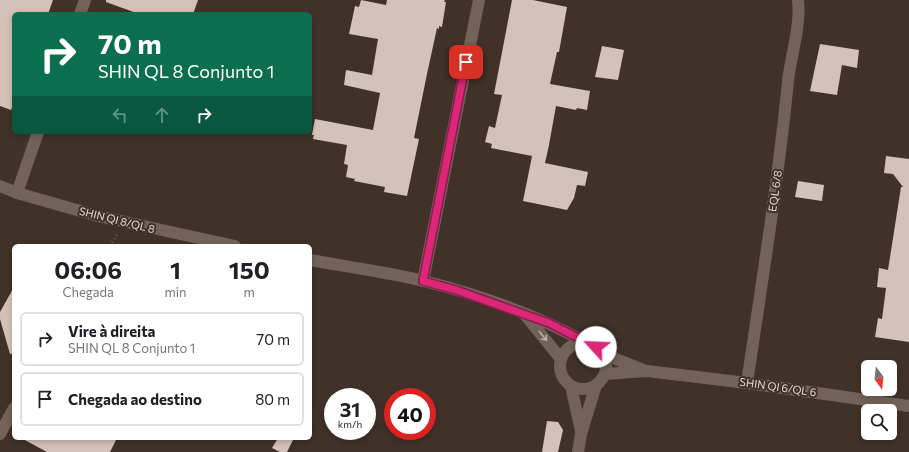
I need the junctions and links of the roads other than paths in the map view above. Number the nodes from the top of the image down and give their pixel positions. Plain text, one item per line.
1 (85, 0) edge
2 (479, 0) edge
3 (798, 0) edge
4 (81, 12) edge
5 (37, 134) edge
6 (0, 186) edge
7 (16, 193) junction
8 (226, 244) edge
9 (312, 260) edge
10 (423, 281) junction
11 (524, 314) junction
12 (587, 343) junction
13 (603, 354) junction
14 (561, 359) junction
15 (647, 371) junction
16 (605, 374) junction
17 (747, 383) junction
18 (596, 385) junction
19 (571, 386) junction
20 (909, 406) edge
21 (12, 412) edge
22 (0, 434) edge
23 (581, 434) junction
24 (578, 452) edge

1 - 4 street
2 - 10 street
3 - 17 street, EQL 6/8
5 - 7 street
6 - 7 street, SHIN QI 8/QL 8
7 - 8 street, SHIN QI 8/QL 8
9 - 10 street
10 - 11 street
11 - 12 street
11 -> 14 street
12 - 13 street
12 - 14 street
13 - 15 street, SHIN QI 6/QL 6
13 - 16 street
14 - 19 street
15 - 16 street, SHIN QI 6/QL 6
15 - 17 street, SHIN QI 6/QL 6
16 - 18 street
17 - 20 street, SHIN QI 6/QL 6
18 - 19 street
18 - 23 street
19 - 23 street
21 - 22 street
23 - 24 street

